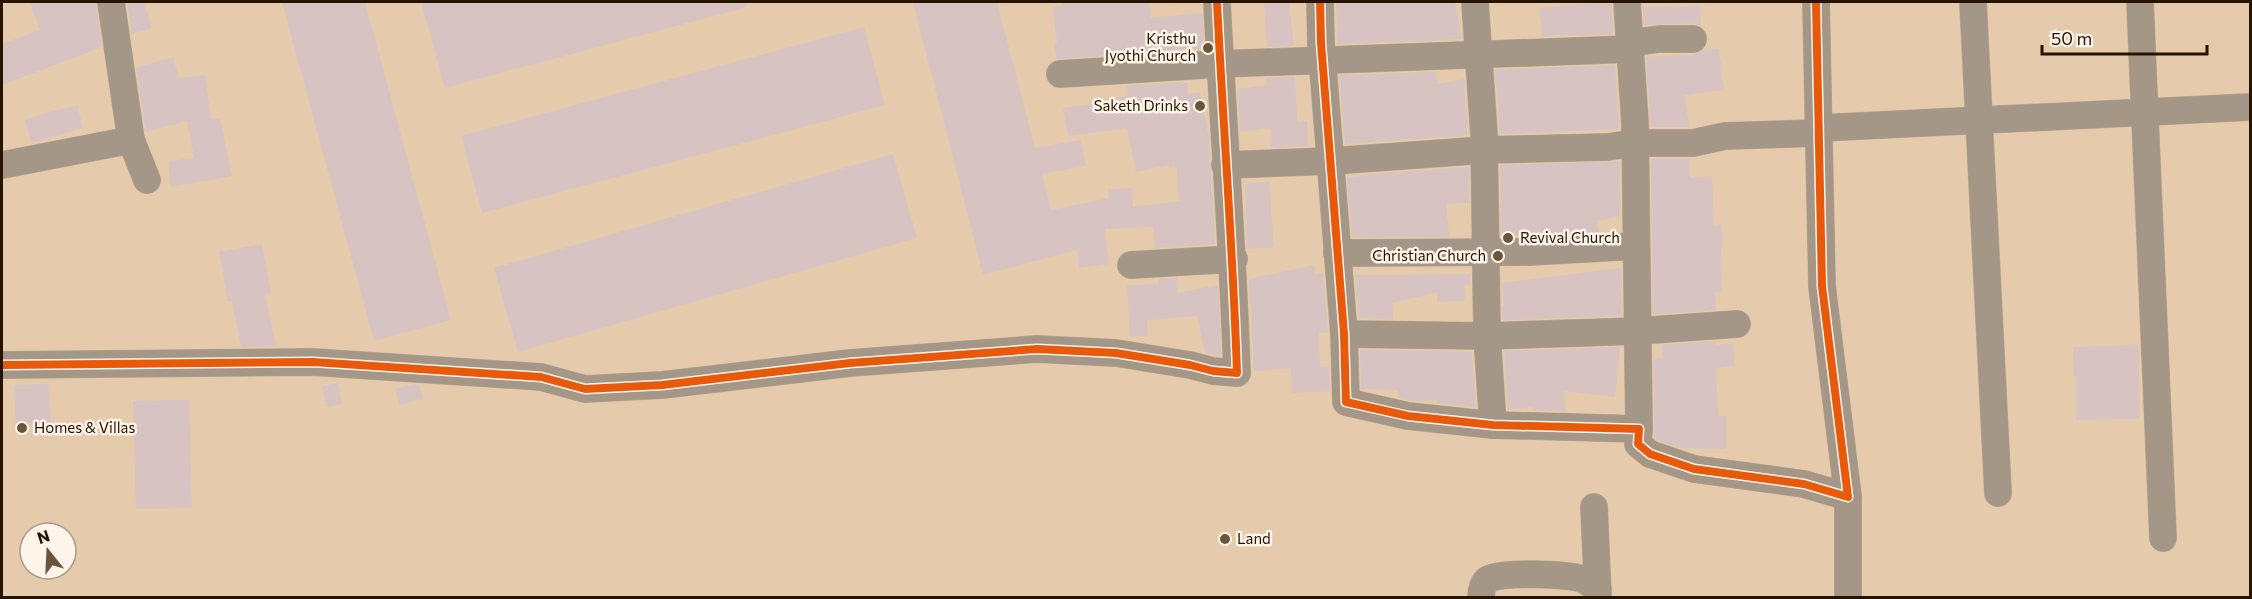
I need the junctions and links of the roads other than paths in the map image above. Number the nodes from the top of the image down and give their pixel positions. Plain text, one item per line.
1 (111, 2) edge
2 (1217, 2) edge
3 (1320, 2) edge
4 (1475, 2) edge
5 (1627, 2) edge
6 (1816, 2) edge
7 (1973, 2) edge
8 (2140, 2) edge
9 (1693, 39) dead end
10 (1630, 46) junction
11 (1479, 53) junction
12 (1324, 59) junction
13 (1220, 64) junction
14 (1060, 74) dead end
15 (2250, 107) edge
16 (2146, 112) junction
17 (1980, 119) junction
18 (1820, 130) junction
19 (131, 140) junction
20 (1635, 143) junction
21 (1485, 150) junction
22 (1332, 161) junction
23 (2, 165) edge
24 (1225, 165) junction
25 (147, 180) dead end
26 (1636, 246) junction
27 (1486, 252) junction
28 (1337, 253) junction
29 (1234, 259) junction
30 (1131, 265) dead end
31 (1737, 324) dead end
32 (1638, 331) junction
33 (1344, 334) junction
34 (1487, 336) junction
35 (2, 365) edge
36 (1493, 425) junction
37 (1639, 429) junction
38 (1998, 493) dead end
39 (1848, 497) junction
40 (1594, 507) dead end
41 (2163, 538) dead end
42 (1598, 593) edge
43 (1481, 597) edge
44 (1848, 597) edge

1 - 19 street
2 - 13 street
3 - 12 street
4 - 11 street
5 - 10 street
6 - 18 street
7 - 17 street
8 - 16 street
9 - 10 street
10 - 11 street
10 - 20 street
11 - 12 street
11 - 21 street
12 - 13 street
12 - 22 street
13 - 14 street
13 - 24 street
15 - 16 street
16 - 17 street
16 - 41 street
17 - 18 street
17 - 38 street
18 - 20 street
18 - 39 street
19 - 23 street
19 - 25 street
20 - 21 street
20 - 26 street
21 - 22 street
21 - 27 street
22 - 24 street
22 - 28 street
24 - 29 street
26 - 27 street
26 - 32 street
27 - 28 street
27 - 34 street
28 - 33 street
29 - 30 street
29 - 35 street
31 - 32 street
32 - 34 street
32 - 37 street
33 - 34 street
33 - 36 street
34 - 36 street
36 - 37 street
37 - 39 street
39 - 44 street
40 - 42 street
42 - 43 street

